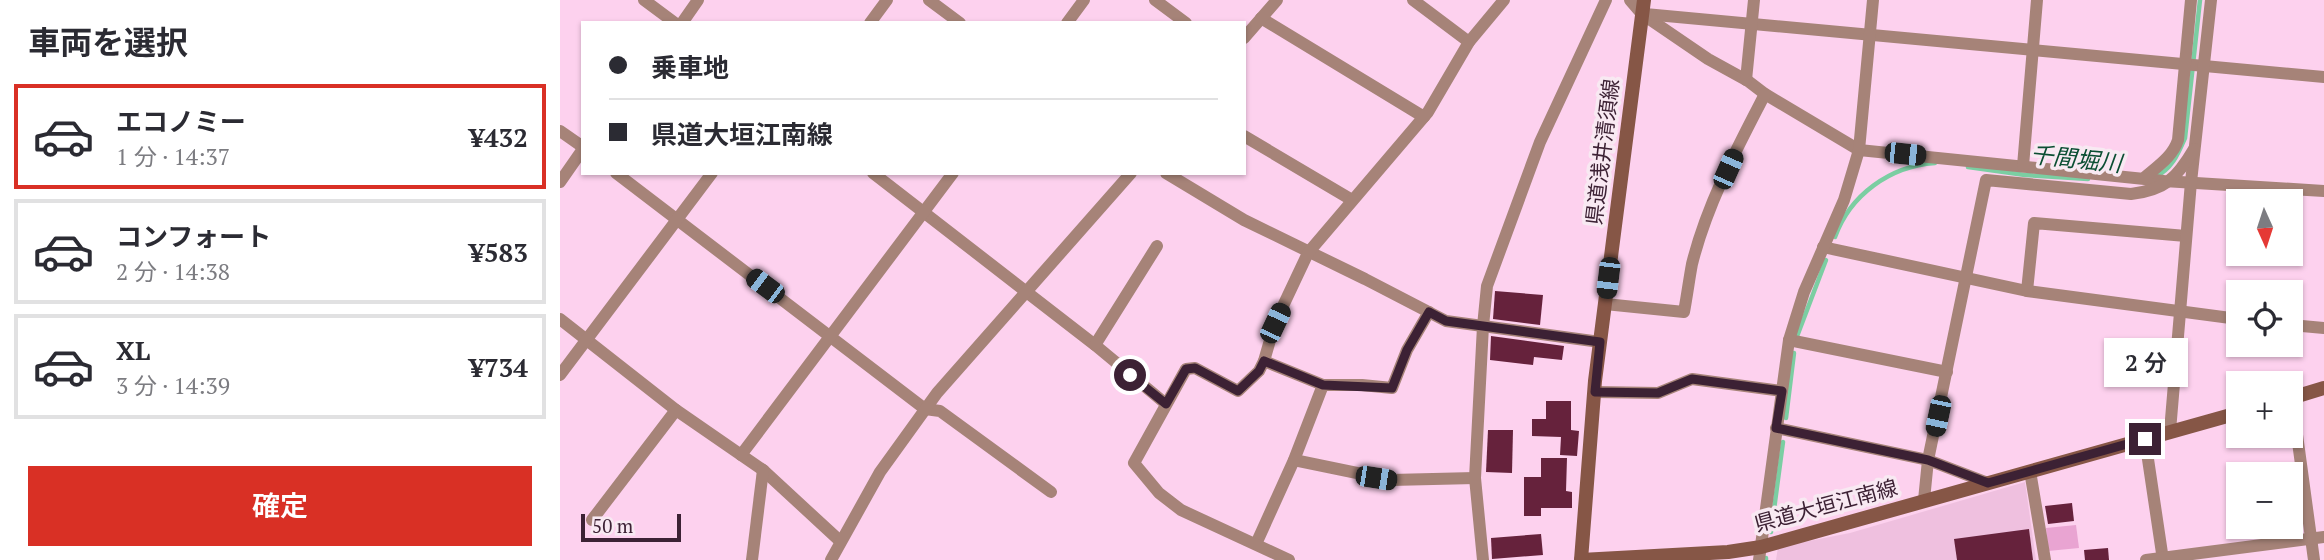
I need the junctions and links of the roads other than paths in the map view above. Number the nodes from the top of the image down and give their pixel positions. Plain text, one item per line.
1 (644, 0) edge
2 (698, 0) edge
3 (887, 0) edge
4 (929, 0) edge
5 (1084, 0) edge
6 (1155, 0) edge
7 (1277, 0) edge
8 (1413, 0) edge
9 (1504, 0) edge
10 (1606, 0) edge
11 (1630, 0) edge
12 (1754, 0) edge
13 (1873, 0) edge
14 (2037, 0) edge
15 (2190, 0) edge
16 (2211, 0) edge
17 (1643, 7) edge
18 (1261, 18) junction
19 (672, 21) edge
20 (683, 21) edge
21 (871, 21) edge
22 (957, 21) edge
23 (1068, 21) edge
24 (1183, 21) edge
25 (1752, 23) junction
26 (1870, 35) junction
27 (1246, 36) edge
28 (1469, 42) junction
29 (2034, 51) junction
30 (2195, 65) junction
31 (2324, 77) edge
32 (1746, 80) junction
33 (1765, 94) junction
34 (1424, 117) junction
35 (560, 131) edge
36 (1246, 137) edge
37 (581, 147) edge
38 (2194, 149) junction
39 (1859, 150) junction
40 (581, 151) edge
41 (2019, 173) junction
42 (619, 175) edge
43 (711, 175) edge
44 (876, 175) edge
45 (952, 175) edge
46 (1129, 175) edge
47 (1169, 175) edge
48 (2147, 177) junction
49 (2168, 181) junction
50 (560, 182) edge
51 (2190, 182) junction
52 (2324, 191) edge
53 (1352, 200) junction
54 (924, 212) junction
55 (677, 220) junction
56 (2186, 236) junction
57 (1157, 246) dead end
58 (1823, 247) junction
59 (1308, 253) junction
60 (1967, 279) junction
61 (1026, 291) junction
62 (2027, 291) junction
63 (1605, 304) junction
64 (1429, 312) junction
65 (2180, 313) junction
66 (2226, 318) edge
67 (560, 319) edge
68 (1483, 326) junction
69 (2303, 326) edge
70 (2324, 328) edge
71 (832, 336) junction
72 (587, 339) junction
73 (1789, 340) junction
74 (1600, 342) junction
75 (1095, 345) junction
76 (1264, 361) junction
77 (1947, 372) junction
78 (560, 375) edge
79 (1323, 385) junction
80 (2324, 388) edge
81 (1782, 391) junction
82 (1595, 392) junction
83 (2303, 394) edge
84 (1166, 404) junction
85 (925, 408) junction
86 (676, 410) junction
87 (2226, 416) edge
88 (1776, 428) junction
89 (2170, 432) junction
90 (2145, 439) junction
91 (2300, 448) edge
92 (741, 455) junction
93 (1294, 460) junction
94 (1928, 460) junction
95 (763, 470) junction
96 (2031, 471) junction
97 (1475, 478) junction
98 (1988, 483) junction
99 (1051, 492) dead end
100 (1924, 500) junction
101 (592, 520) dead end
102 (2317, 538) edge
103 (840, 541) junction
104 (1256, 544) junction
105 (1760, 554) edge
106 (2163, 559) edge
107 (752, 560) edge
108 (831, 560) edge
109 (1289, 560) edge
110 (1483, 560) edge
111 (1581, 560) edge
112 (2045, 560) edge
113 (2146, 560) edge
114 (2314, 560) edge

1 - 19 street
2 - 20 street
3 - 21 street
4 - 22 street
5 - 23 street
6 - 24 street
7 - 18 street
8 - 28 street
9 - 28 street
10 - 68 street
11 - 17 street
12 - 25 street
13 - 26 street
14 - 29 street
15 - 30 street
16 - 30 street
17 - 25 street
17 - 32 street
17 - 63 main road, 県道浅井清須線
18 - 27 street
18 - 34 street
25 - 26 street
25 - 32 street
26 - 29 street
26 - 39 street
28 - 34 street
29 - 30 street
29 - 41 street
30 - 31 street
30 - 38 street
30 - 48 street
32 - 33 street
33 - 39 street
33 - 63 street
34 - 53 street
35 - 37 street
36 - 53 street
38 - 49 street
38 - 51 street
39 - 41 street
39 - 58 street
40 - 50 street
41 - 48 street
41 - 49 street
41 - 60 street
42 - 55 street
43 - 55 street
44 - 54 street
45 - 54 street
46 - 61 street
47 - 59 street
48 - 49 street
49 - 51 street
51 - 52 street
51 - 56 street
53 - 59 street
54 - 61 street
54 - 71 street
55 - 71 street
55 - 72 street
56 - 62 street
56 - 65 street
57 - 75 street
58 - 60 street
58 - 73 street
59 - 64 street
59 - 76 street
60 - 62 street
60 - 77 street
61 - 75 street
61 - 85 street
62 - 65 street
63 - 74 main road, 県道浅井清須線
64 - 68 street
64 - 79 street
65 - 66 street
65 - 89 street
67 - 72 street
68 - 74 street
68 - 97 street
69 - 70 street
71 - 85 street
71 - 92 street
72 - 78 street
72 - 86 street
73 - 77 street
73 - 81 street
74 - 82 main road, 県道浅井清須線
75 - 84 street
76 - 79 street
76 - 84 street
77 - 94 street
79 - 93 street
80 - 83 main road
81 - 82 street
81 - 88 street
82 - 111 main road, 県道浅井清須線
84 - 104 street
85 - 99 street
85 - 103 street
86 - 92 street
86 - 101 street
87 - 89 main road, 県道大垣江南線
88 - 94 street
88 - 105 street
89 - 90 main road, 県道大垣江南線
90 - 96 main road, 県道大垣江南線
90 - 106 street
91 - 102 street
92 - 95 street
93 - 97 street
93 - 104 street
94 - 98 street
94 - 100 street
95 - 103 street
95 - 107 street
96 - 98 main road, 県道大垣江南線
96 - 112 street
97 - 110 street
98 - 100 main road, 県道大垣江南線
100 - 105 main road, 県道大垣江南線
102 - 106 street
102 - 114 street
103 - 108 street
104 - 109 street
105 - 111 main road, 県道大垣江南線
106 - 113 street

